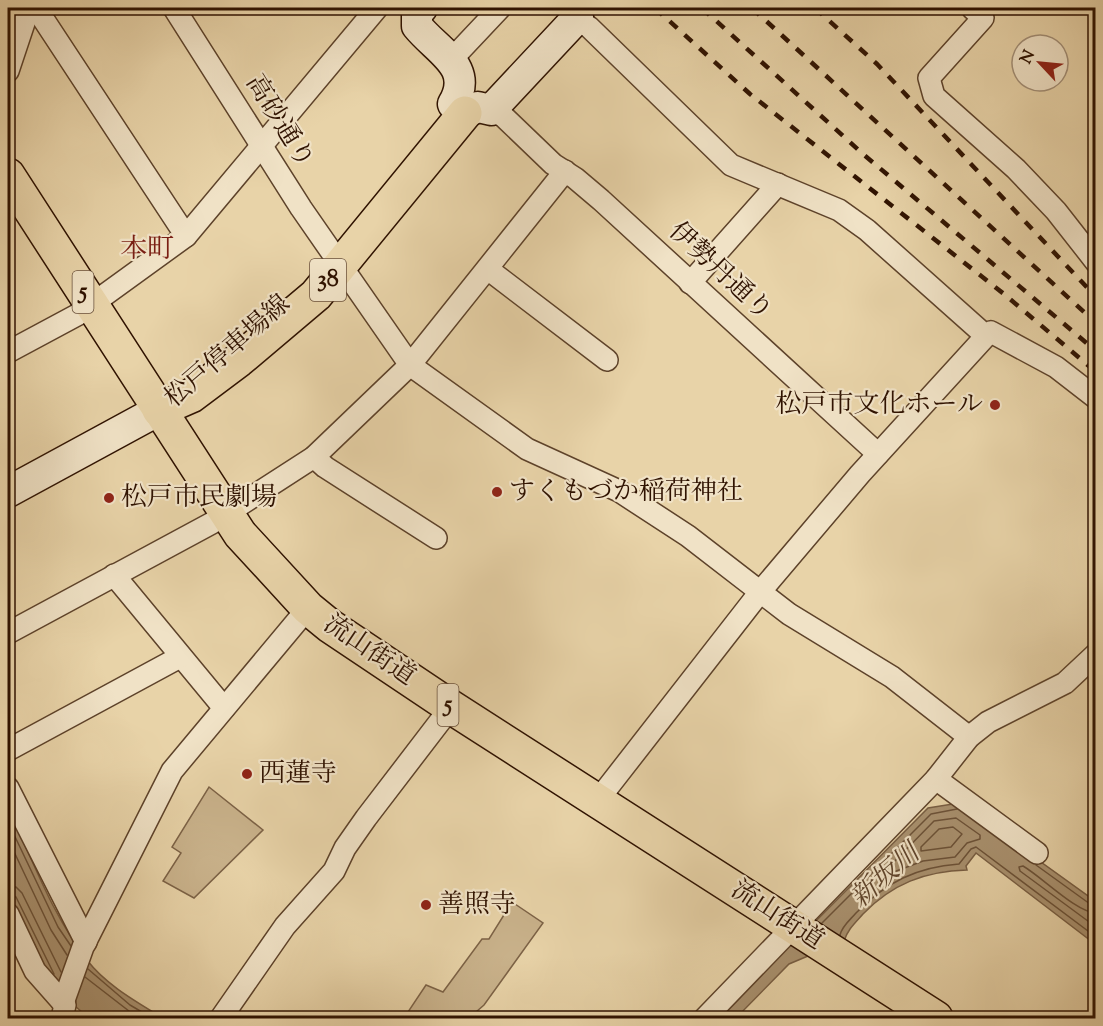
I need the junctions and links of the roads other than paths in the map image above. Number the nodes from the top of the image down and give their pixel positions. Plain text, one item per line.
1 (29, 8) edge
2 (36, 8) edge
3 (174, 8) edge
4 (377, 8) edge
5 (500, 8) edge
6 (983, 11) edge
7 (410, 12) edge
8 (578, 17) edge
9 (451, 60) junction
10 (8, 71) edge
11 (470, 109) junction
12 (263, 146) junction
13 (565, 171) junction
14 (8, 175) edge
15 (778, 184) junction
16 (186, 236) junction
17 (336, 257) junction
18 (1095, 261) edge
19 (489, 270) junction
20 (690, 282) junction
21 (91, 305) junction
22 (986, 336) junction
23 (8, 352) edge
24 (607, 360) dead end
25 (410, 365) junction
26 (1095, 398) edge
27 (159, 410) junction
28 (878, 454) junction
29 (314, 457) junction
30 (8, 492) edge
31 (226, 514) junction
32 (436, 538) dead end
33 (114, 575) junction
34 (760, 592) junction
35 (308, 608) junction
36 (8, 633) edge
37 (1095, 654) edge
38 (180, 657) junction
39 (451, 706) junction
40 (224, 708) junction
41 (969, 737) junction
42 (8, 750) edge
43 (936, 779) junction
44 (8, 788) edge
45 (598, 800) junction
46 (1037, 853) dead end
47 (8, 914) edge
48 (797, 929) junction
49 (84, 944) junction
50 (63, 1011) edge
51 (221, 1018) edge
52 (705, 1018) edge
53 (936, 1018) edge

1 - 10 street
2 - 16 street
3 - 12 street, 高砂通り
4 - 12 street
5 - 9 street
6 - 18 street
7 - 9 street
8 - 11 street
8 - 15 street
9 - 11 street
11 - 13 street, 伊勢丹通り
11 - 17 main road, 松戸停車場線 / 38
12 - 16 street
12 - 17 street, 高砂通り
13 - 19 street
13 - 20 street, 伊勢丹通り
14 - 21 main road, 流山街道 / 5
15 - 20 street
15 - 22 street
16 - 21 street
17 - 25 street, 高砂通り
17 - 27 main road, 松戸停車場線 / 38
19 - 24 street
19 - 25 street
20 - 28 street, 伊勢丹通り
21 - 23 street
21 - 27 main road, 流山街道 / 5
22 - 26 street
22 - 28 street
25 - 29 street
25 - 34 street, 高砂通り
27 - 30 street
27 - 31 main road, 流山街道 / 5
28 - 34 street
29 - 31 street
29 - 32 street
31 - 33 street
31 - 35 main road, 流山街道 / 5
33 - 36 street
33 - 38 street
34 - 41 street, 高砂通り
34 - 45 street
35 - 39 main road, 流山街道 / 5
35 - 40 street
37 - 41 street
38 - 40 street
38 - 42 street
39 - 45 main road, 流山街道 / 5
39 - 51 street
40 - 49 street
41 - 43 street
43 - 46 street
43 - 48 street
44 - 49 street
45 - 48 main road, 流山街道 / 5
47 - 50 street
48 - 52 street
48 - 53 main road, 流山街道 / 5
49 - 50 street

